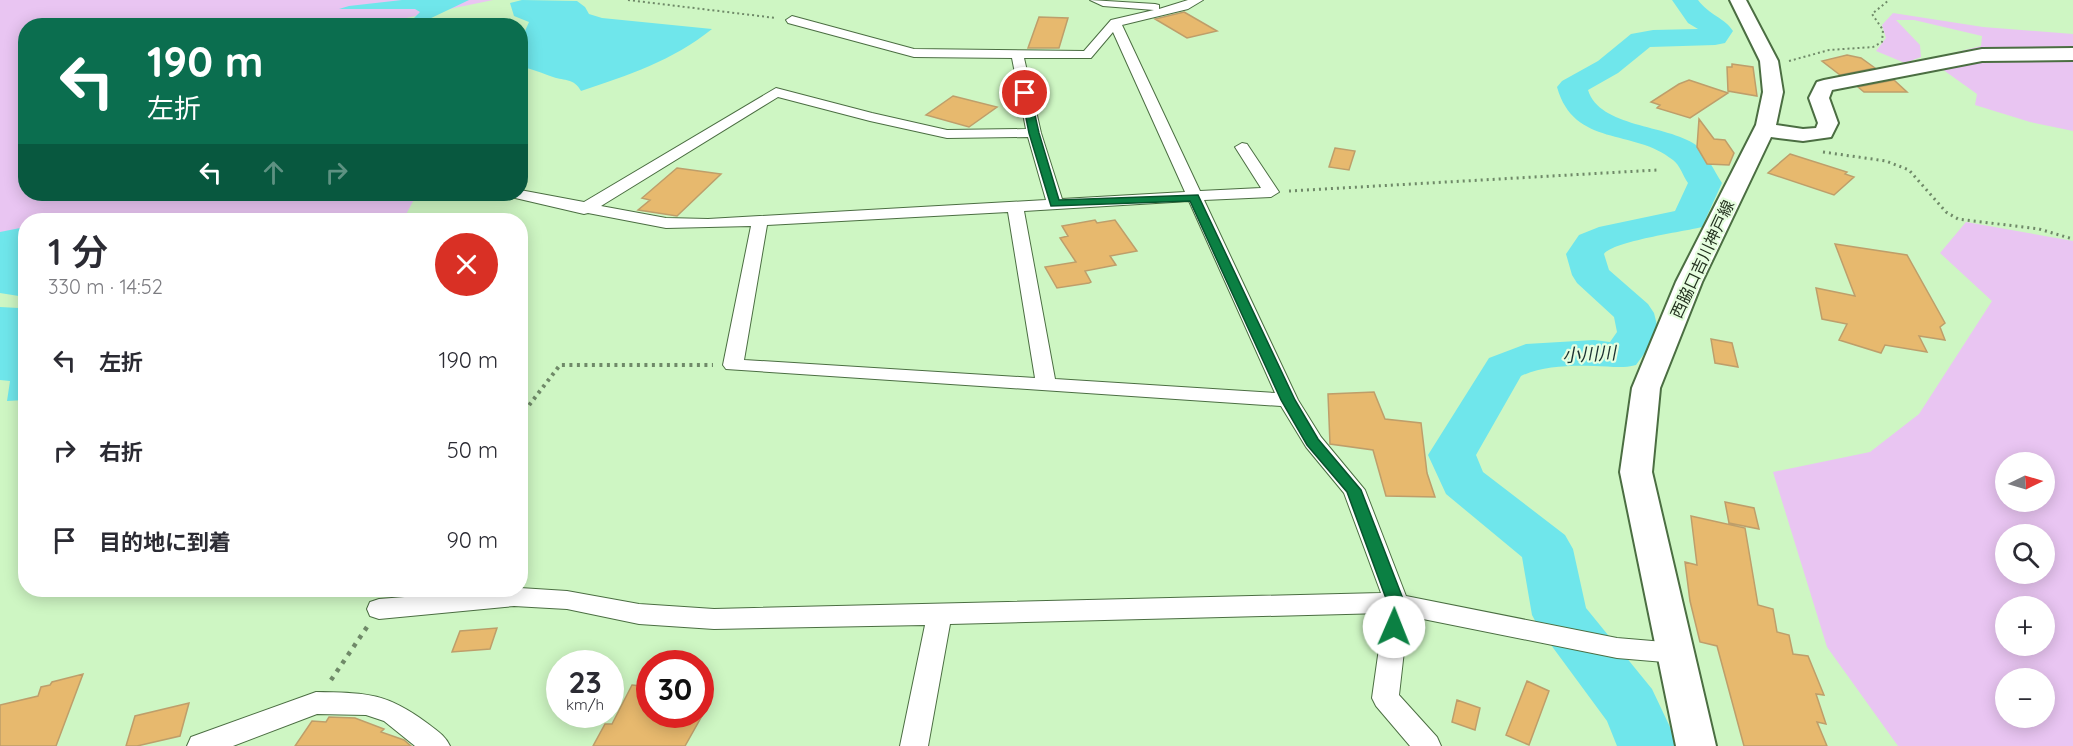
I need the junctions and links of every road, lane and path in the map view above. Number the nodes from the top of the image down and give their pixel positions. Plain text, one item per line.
1 (628, 0) edge
2 (1096, 0) edge
3 (1197, 0) edge
4 (1738, 0) edge
5 (1889, 0) edge
6 (1171, 10) junction
7 (792, 20) joint
8 (1115, 23) junction
9 (1017, 53) junction
10 (2073, 54) edge
11 (1769, 61) junction
12 (1764, 130) junction
13 (1034, 133) junction
14 (1242, 147) dead end
15 (1813, 150) dead end
16 (1657, 171) dead end
17 (1270, 192) junction
18 (528, 196) edge
19 (1194, 197) junction
20 (1055, 204) junction
21 (1015, 206) junction
22 (584, 209) junction
23 (760, 221) junction
24 (2073, 239) edge
25 (733, 365) junction
26 (1046, 385) junction
27 (1288, 400) junction
28 (528, 407) edge
29 (1397, 604) junction
30 (379, 609) joint
31 (939, 615) junction
32 (1676, 653) junction
33 (316, 703) junction
34 (428, 744) edge
35 (201, 746) edge
36 (914, 746) edge
37 (1427, 746) edge
38 (1696, 746) edge

1 - 7 path
2 - 6 street
3 - 6 street
4 - 11 main road, 西脇口吉川神戸線
5 - 11 path
6 - 8 street
7 - 9 street
8 - 9 street
8 - 19 street
9 - 13 street
10 - 12 main road
11 - 12 main road, 西脇口吉川神戸線
12 - 32 main road, 西脇口吉川神戸線
13 - 20 street
13 - 22 street
14 - 17 street
15 - 24 path
16 - 17 path
17 - 19 street
18 - 22 street
19 - 20 street
19 - 27 street
20 - 21 street
21 - 23 street
21 - 26 street
22 - 23 street
23 - 25 street
25 - 26 street
25 - 28 path
26 - 27 street
27 - 29 street
29 - 31 street
29 - 32 street
29 - 37 street
30 - 31 street
30 - 33 path
31 - 36 street
32 - 38 main road, 西脇口吉川神戸線
33 - 34 street
33 - 35 street

